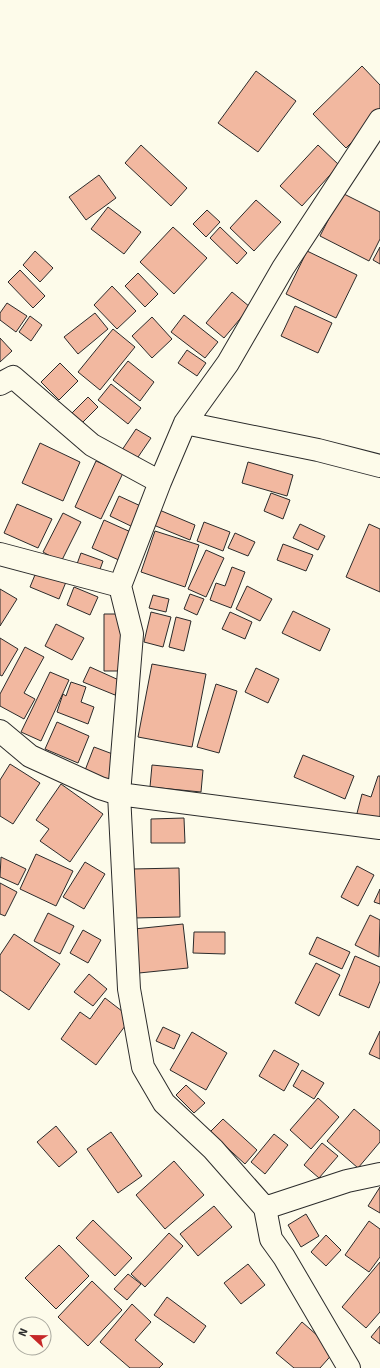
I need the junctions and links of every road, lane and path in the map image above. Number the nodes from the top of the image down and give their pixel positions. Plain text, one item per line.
1 (380, 120) edge
2 (0, 384) edge
3 (185, 423) junction
4 (380, 466) edge
5 (160, 482) junction
6 (0, 554) edge
7 (120, 586) junction
8 (0, 731) edge
9 (119, 794) junction
10 (380, 828) edge
11 (380, 1174) edge
12 (265, 1208) junction
13 (350, 1368) edge

1 - 3 street
2 - 5 street
3 - 4 street
3 - 5 street
5 - 7 street
6 - 7 street
7 - 9 street
8 - 9 street
9 - 10 street
9 - 12 street
11 - 12 street
12 - 13 street

